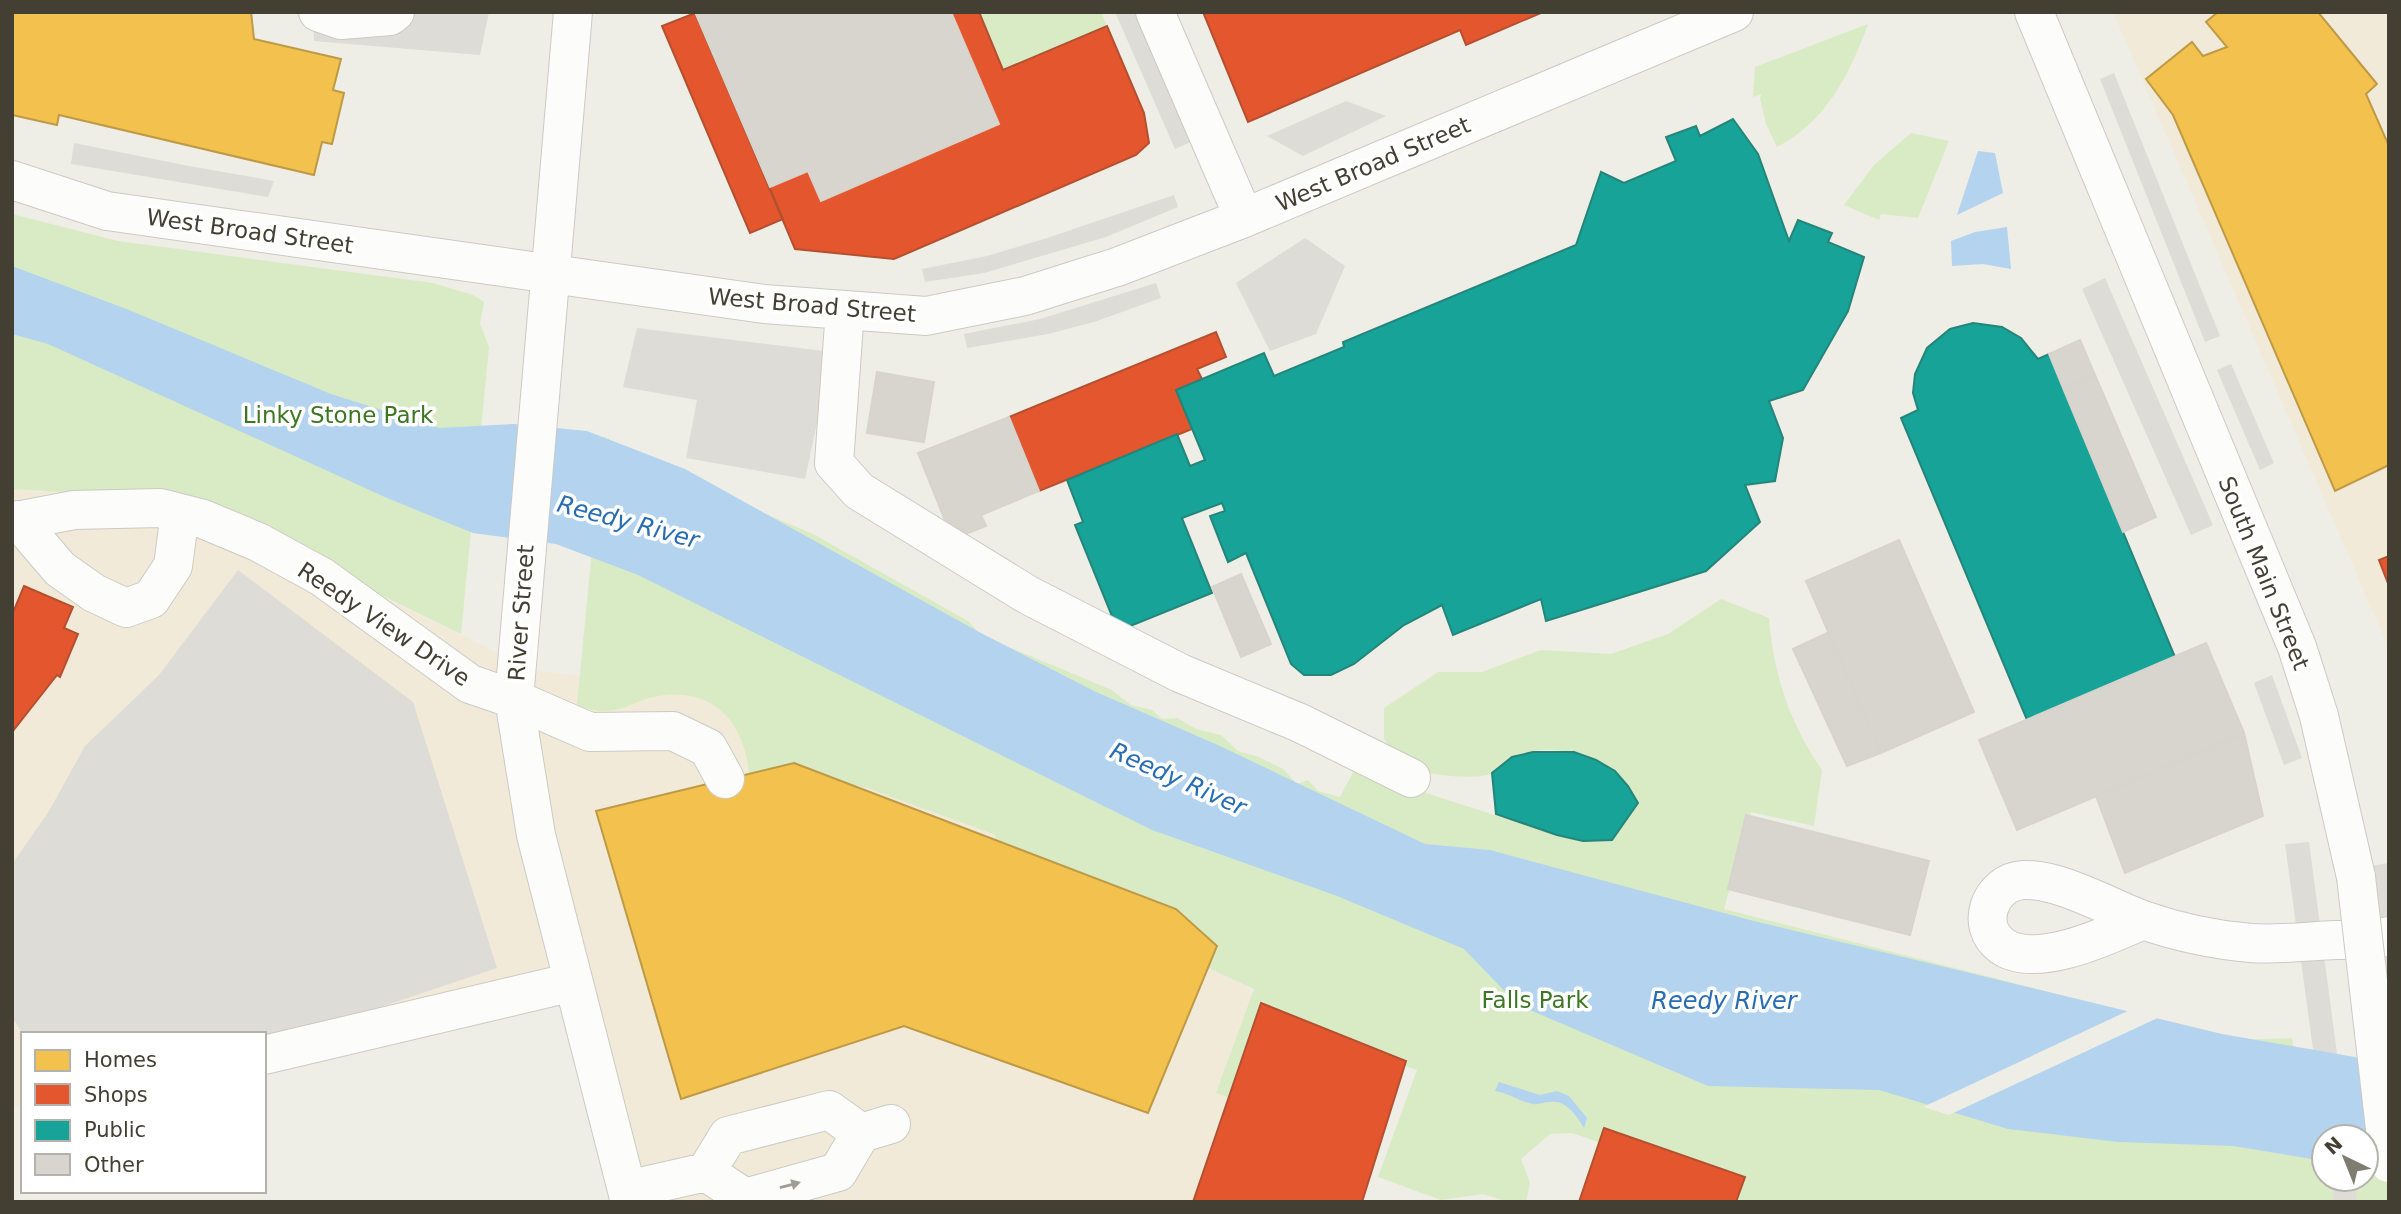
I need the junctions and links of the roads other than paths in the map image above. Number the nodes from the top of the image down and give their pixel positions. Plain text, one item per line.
1 (318, 12) edge
2 (395, 12) edge
3 (573, 12) edge
4 (1155, 12) edge
5 (1734, 12) edge
6 (2034, 12) edge
7 (12, 180) edge
8 (1244, 218) junction
9 (552, 274) junction
10 (845, 310) junction
11 (180, 513) junction
12 (15, 521) edge
13 (514, 699) junction
14 (1411, 778) dead end
15 (725, 779) dead end
16 (2143, 919) dead end
17 (2389, 936) edge
18 (573, 982) junction
19 (266, 1055) edge
20 (2389, 1163) edge
21 (706, 1172) junction
22 (628, 1196) edge

1 - 2 street
3 - 9 street, River Street
4 - 8 street
5 - 8 street, West Broad Street
6 - 20 street, South Main Street, bridge
7 - 9 street, West Broad Street
8 - 10 street, West Broad Street
9 - 10 street, West Broad Street
9 - 13 street, River Street
10 - 14 street
11 - 12 street, Reedy View Drive
11 - 12 street
11 - 13 street, Reedy View Drive
13 - 15 street, Reedy View Drive
13 - 18 street, River Street
16 - 17 street
18 - 19 street
18 - 22 street, River Street
21 -> 21 street
21 - 22 street

